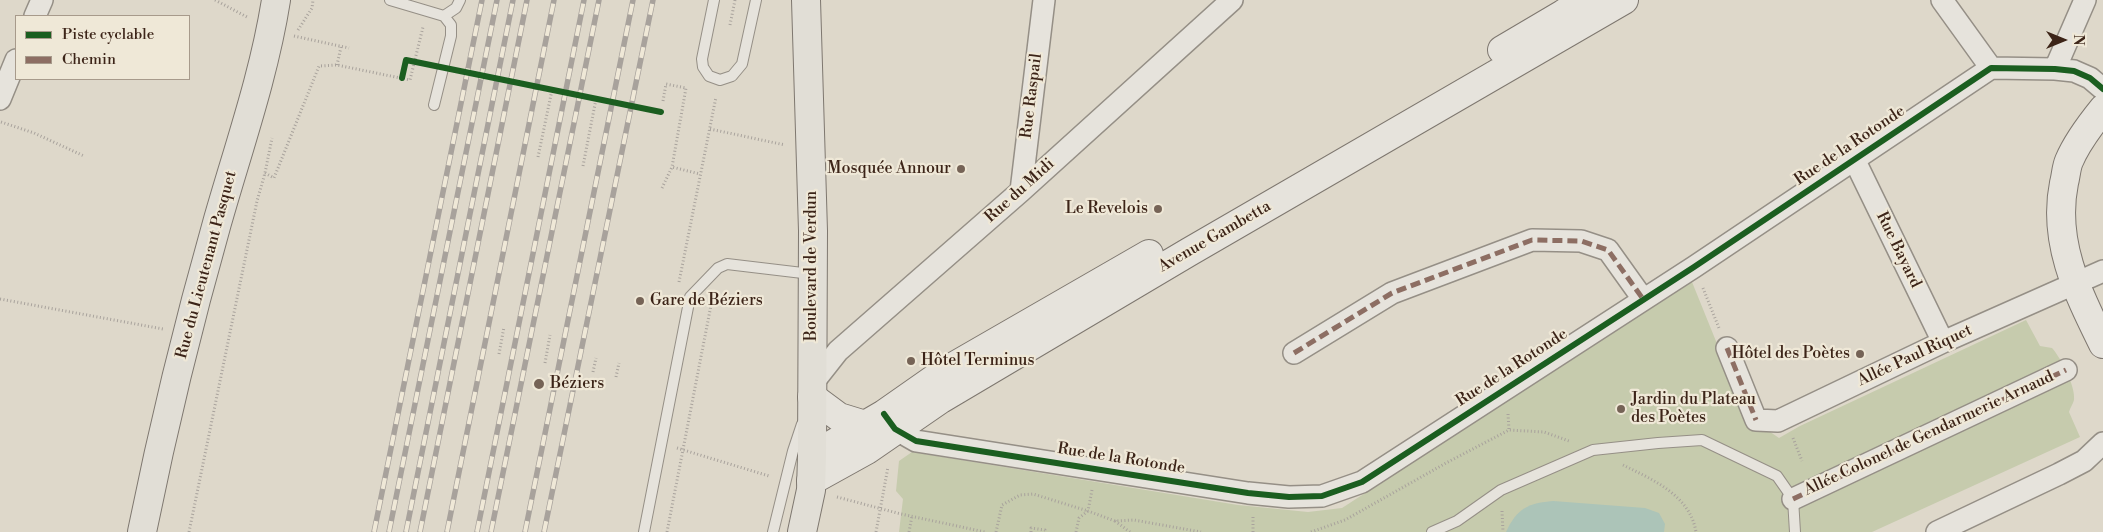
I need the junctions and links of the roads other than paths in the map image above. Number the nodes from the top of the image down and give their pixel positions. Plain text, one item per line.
1 (42, 0) edge
2 (276, 0) edge
3 (390, 0) edge
4 (460, 0) edge
5 (714, 0) edge
6 (756, 0) edge
7 (806, 0) edge
8 (1044, 0) edge
9 (1232, 0) edge
10 (1584, 0) edge
11 (1942, 0) edge
12 (2085, 0) edge
13 (1613, 3) edge
14 (35, 15) edge
15 (444, 16) junction
16 (15, 62) edge
17 (1991, 68) junction
18 (2055, 69) junction
19 (2103, 88) edge
20 (0, 99) edge
21 (434, 105) dead end
22 (2103, 110) edge
23 (1854, 159) junction
24 (1021, 191) junction
25 (1185, 244) junction
26 (2103, 271) edge
27 (812, 274) junction
28 (2074, 284) junction
29 (1643, 299) junction
30 (1943, 342) junction
31 (2103, 344) edge
32 (1727, 348) road end
33 (1294, 353) dead end
34 (2066, 370) dead end
35 (812, 391) junction
36 (890, 427) junction
37 (2103, 443) edge
38 (812, 469) junction
39 (1793, 499) junction
40 (142, 532) edge
41 (644, 532) edge
42 (774, 532) edge
43 (802, 532) edge
44 (1432, 532) edge
45 (1795, 532) edge
46 (1937, 532) edge

1 - 14 street
2 - 40 main road, Rue du Lieutenant Pasquet
3 - 15 lane
4 - 15 lane
5 - 6 lane
7 - 27 main road, Boulevard de Verdun
8 - 24 street, Rue Raspail
9 - 24 street, Rue du Midi
10 - 25 street, Avenue Gambetta
11 - 17 street
12 - 18 street
13 - 25 street, Avenue Gambetta
15 - 21 lane
16 - 20 street
17 - 18 street
17 - 23 street, Rue de la Rotonde
18 - 19 street
22 - 28 street
23 - 29 street, Rue de la Rotonde
23 - 30 street, Rue Bayard
24 - 35 street, Rue du Midi
25 - 36 street, Avenue Gambetta
26 - 28 street, Allée Paul Riquet
27 - 35 main road, Boulevard de Verdun
27 - 41 lane
28 - 30 street, Allée Paul Riquet
28 - 31 street
29 - 33 street
29 - 36 street, Rue de la Rotonde
30 - 32 street, Allée Paul Riquet
34 - 39 street, Allée Colonel de Gendarmerie Arnaud
35 - 36 street
35 - 38 main road, Boulevard de Verdun
35 - 42 lane
36 - 38 street, Avenue Gambetta
37 - 46 street
38 - 43 main road, Boulevard de Verdun
39 - 44 lane
39 - 45 lane

